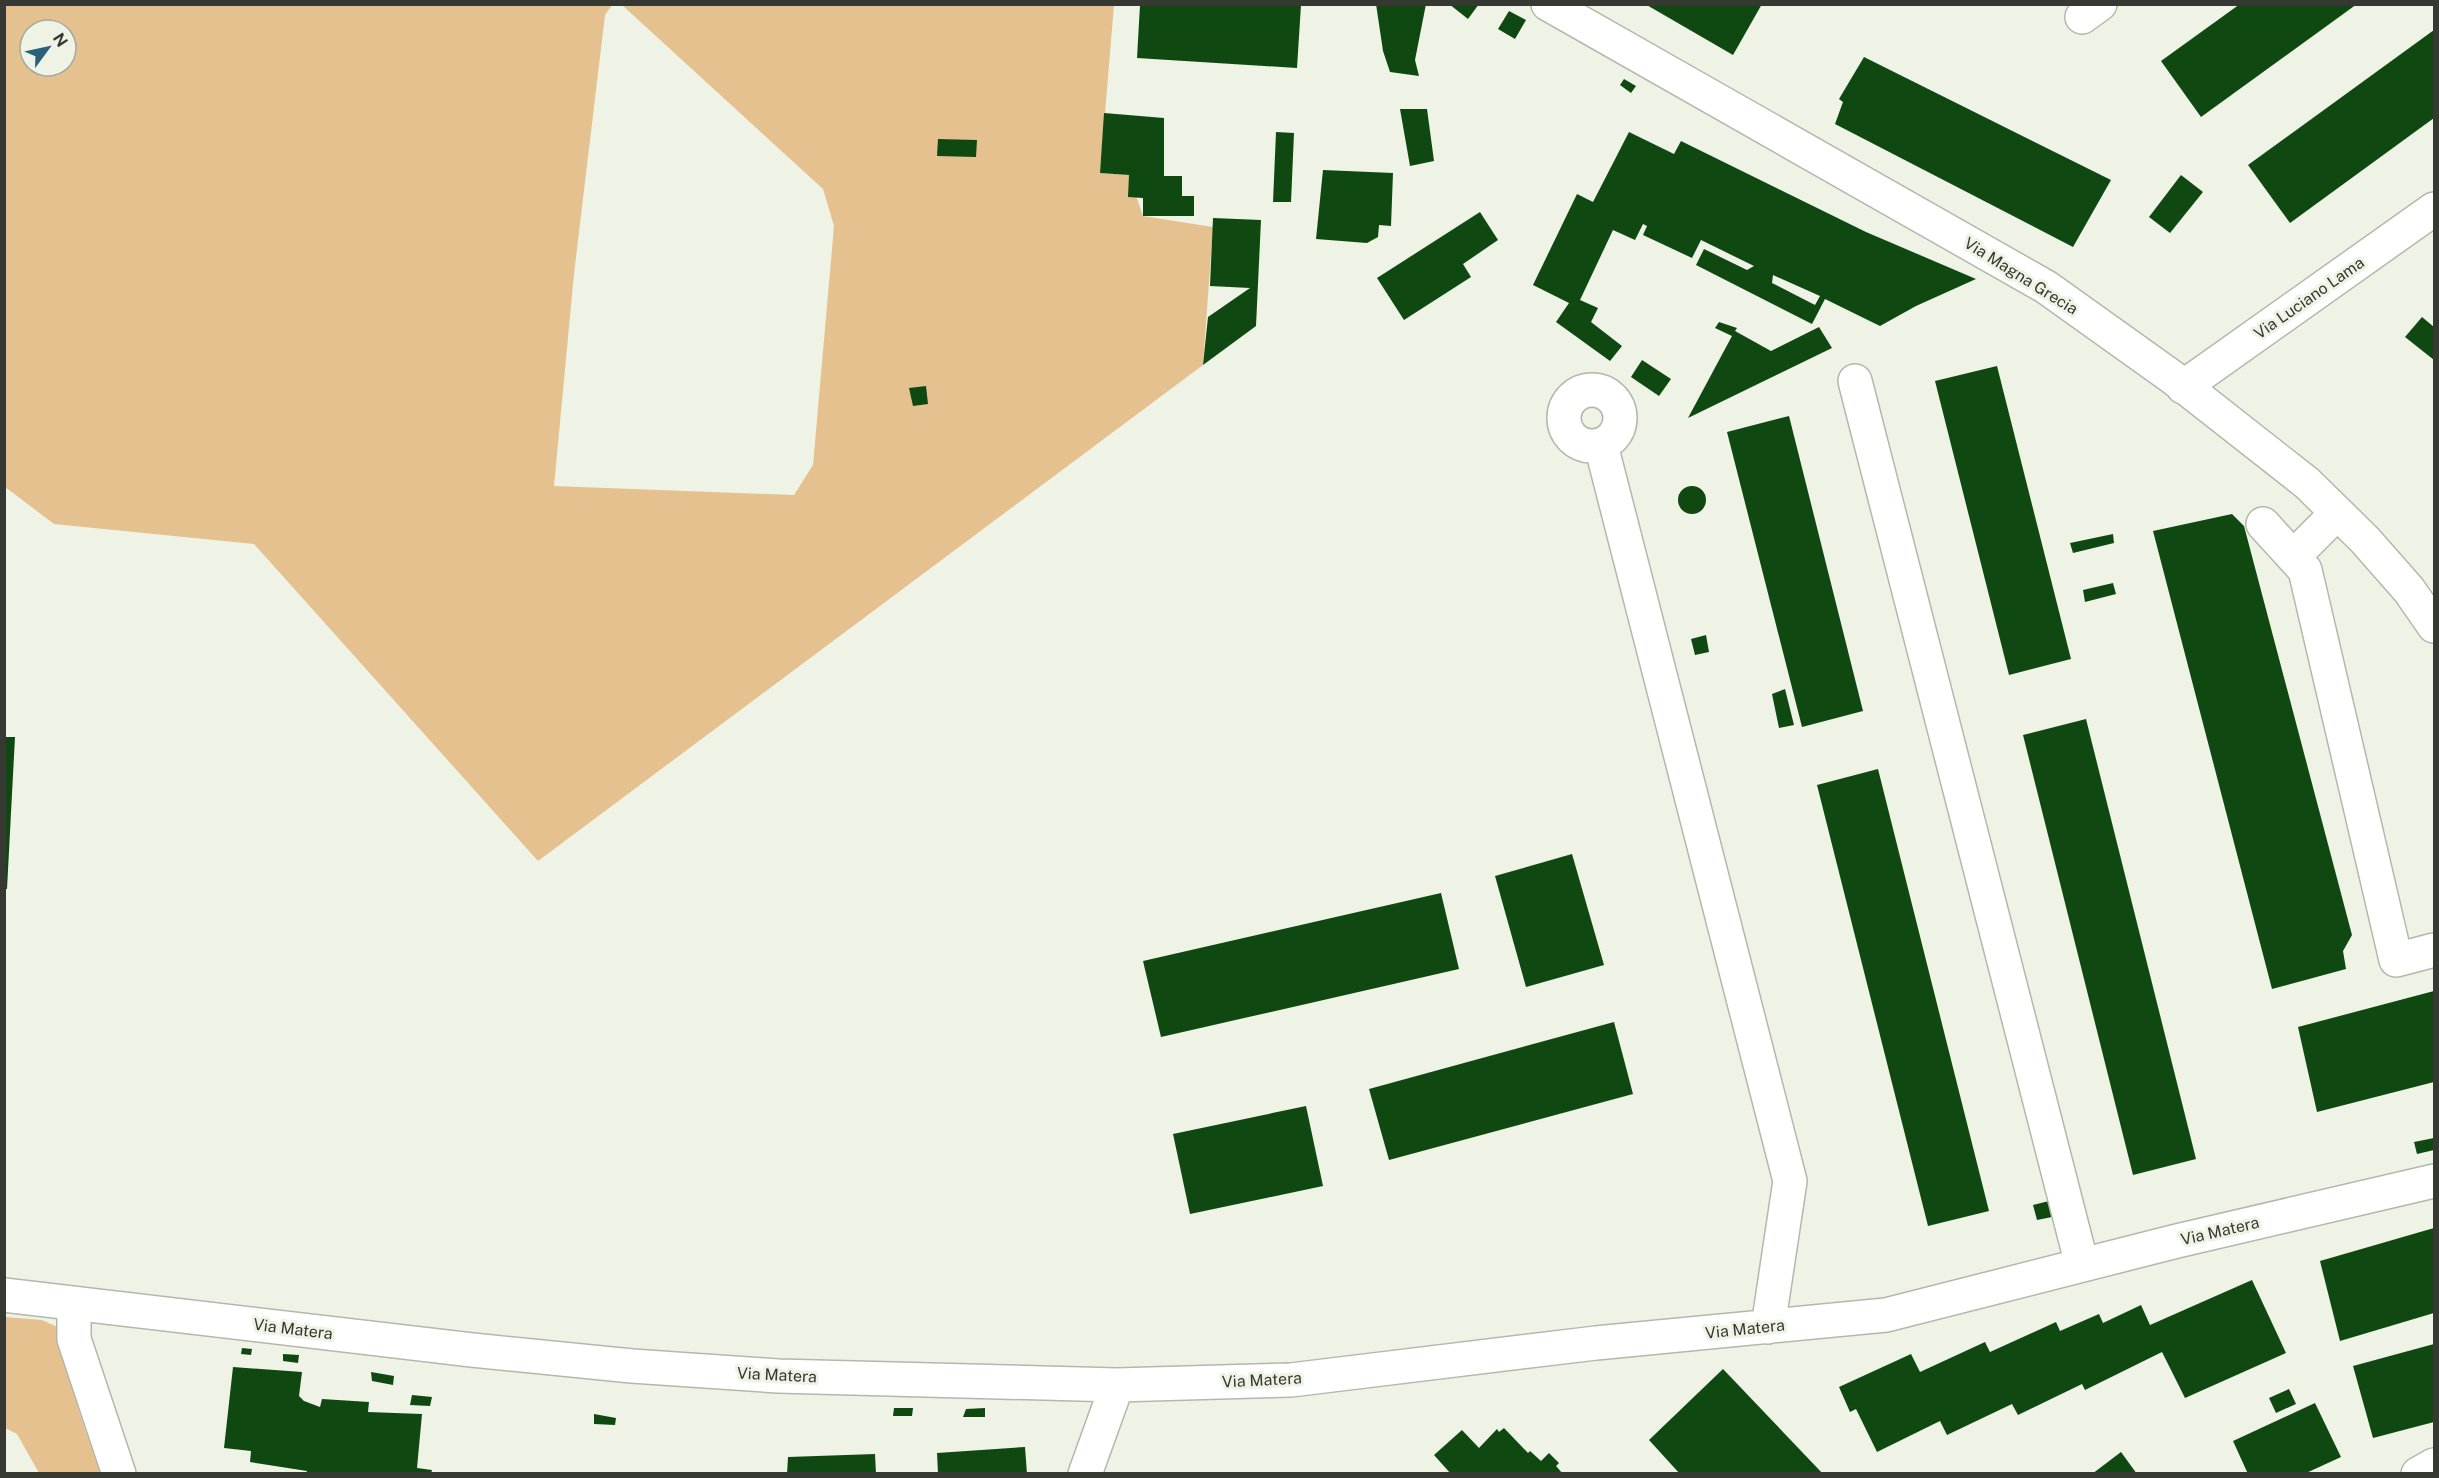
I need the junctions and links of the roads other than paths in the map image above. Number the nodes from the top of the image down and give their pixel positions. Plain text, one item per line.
1 (1548, 4) edge
2 (2434, 209) edge
3 (1855, 381) dead end
4 (2184, 387) junction
5 (1601, 445) dead end
6 (2337, 513) junction
7 (2263, 524) dead end
8 (2293, 557) junction
9 (2434, 626) edge
10 (2434, 950) edge
11 (2434, 1181) edge
12 (2082, 1265) junction
13 (4, 1295) edge
14 (74, 1304) junction
15 (1768, 1327) junction
16 (1117, 1385) junction
17 (2434, 1465) edge
18 (119, 1473) edge
19 (1085, 1473) edge
20 (2418, 1473) edge

1 - 4 street, Via Magna Grecia
2 - 4 street, Via Luciano Lama
3 - 12 street
4 - 6 street, Via Magna Grecia
5 - 15 street
6 - 8 street
6 - 9 street, Via Magna Grecia
7 - 8 street
8 - 10 street
11 - 12 street, Via Matera
12 - 15 street, Via Matera
13 - 14 street, Via Matera
14 - 16 street, Via Matera
14 - 18 street
15 - 16 street, Via Matera
16 - 19 street
17 - 20 street

